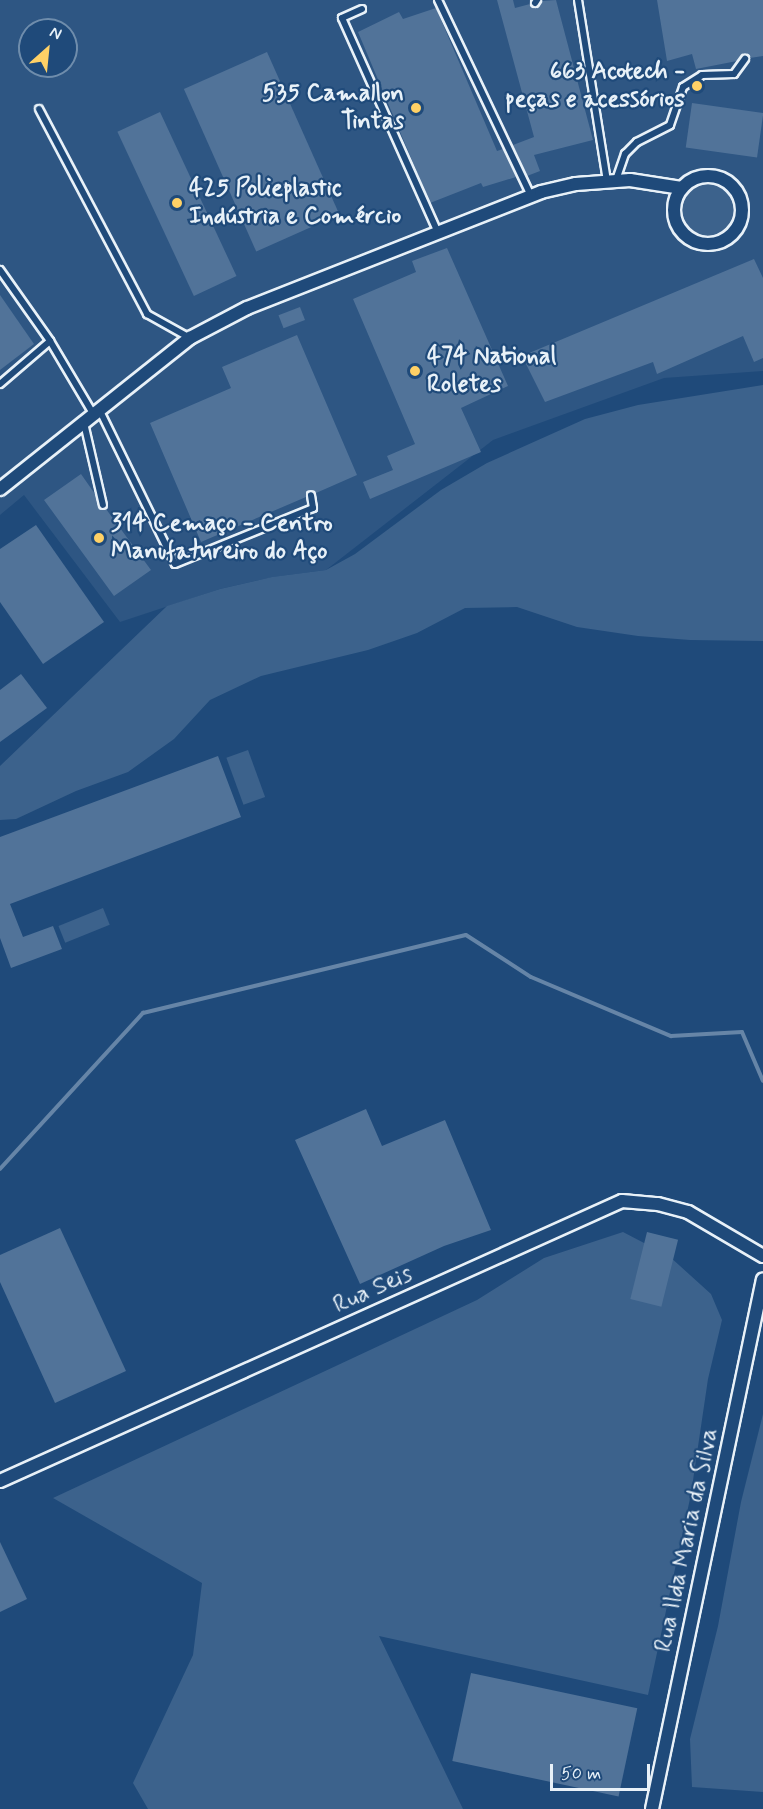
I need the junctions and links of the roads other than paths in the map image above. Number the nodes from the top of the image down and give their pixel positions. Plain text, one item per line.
1 (438, 0) edge
2 (578, 0) edge
3 (362, 9) dead end
4 (745, 59) dead end
5 (39, 109) dead end
6 (611, 181) junction
7 (681, 188) junction
8 (531, 196) junction
9 (438, 233) junction
10 (0, 270) edge
11 (190, 338) junction
12 (50, 341) junction
13 (0, 384) edge
14 (93, 416) junction
15 (0, 489) edge
16 (311, 495) dead end
17 (104, 505) dead end
18 (763, 1256) edge
19 (763, 1279) edge
20 (0, 1481) edge
21 (652, 1809) edge

1 - 8 lane
2 - 6 lane
3 - 9 lane
4 - 6 lane
5 - 11 lane
6 - 7 street
6 - 8 street
7 - 7 street
8 - 9 street
9 - 11 street
10 - 12 lane
11 - 14 street
12 - 13 lane
12 - 14 lane
14 - 15 street
14 - 16 lane
14 - 17 lane
18 - 20 street, Rua Seis
19 - 21 street, Rua Ilda Maria da Silva

